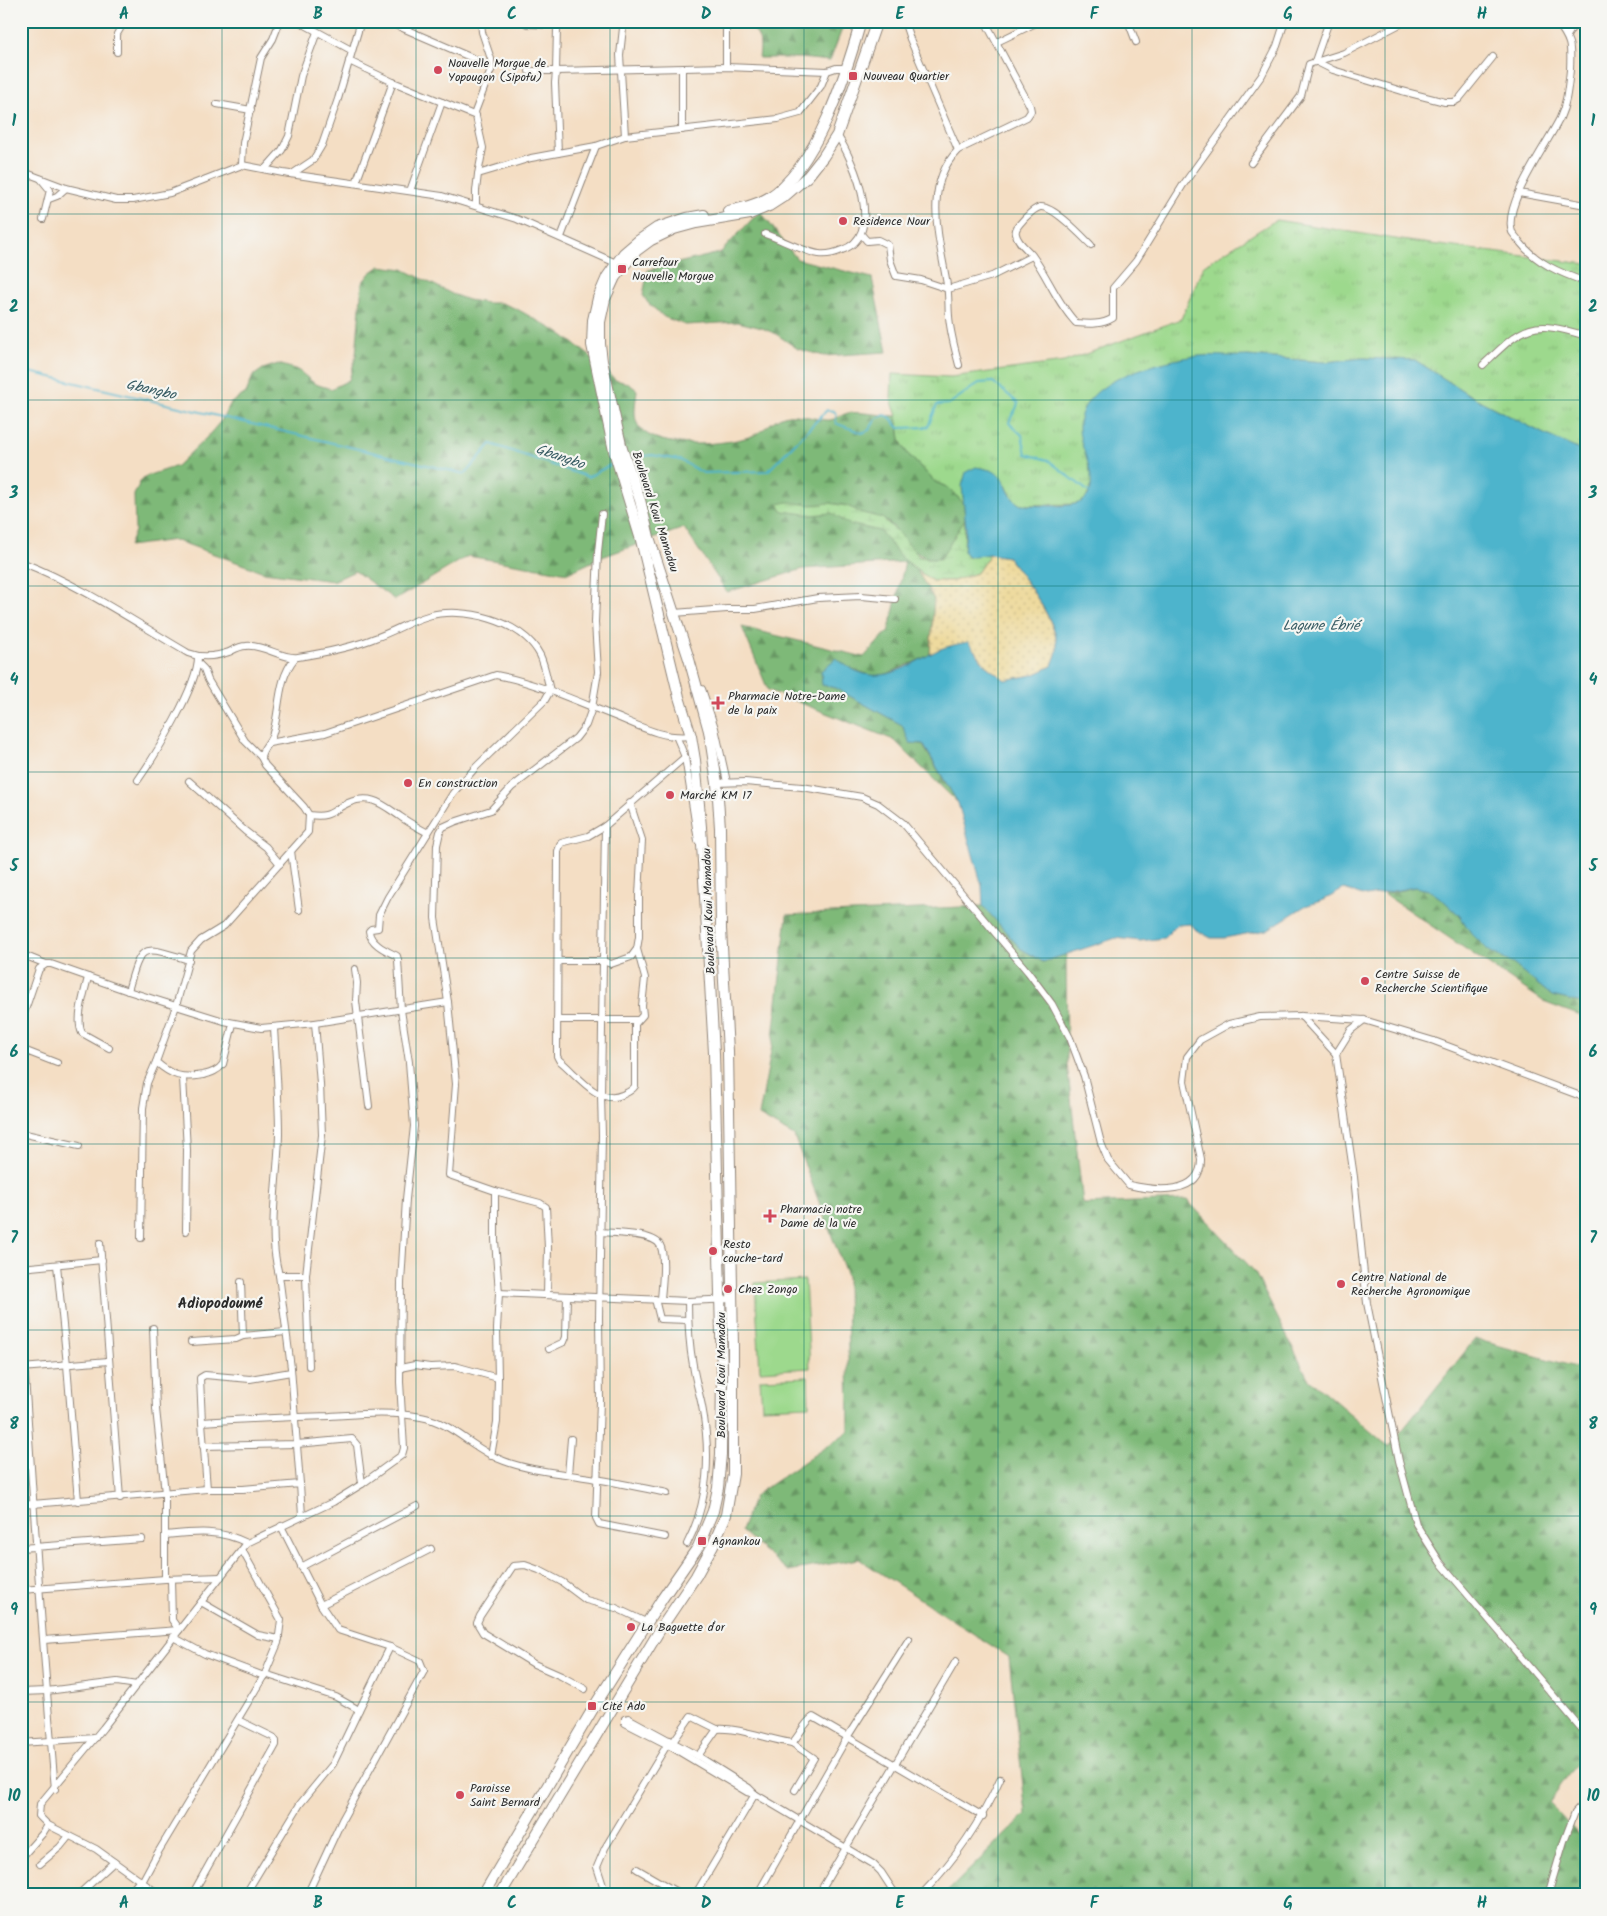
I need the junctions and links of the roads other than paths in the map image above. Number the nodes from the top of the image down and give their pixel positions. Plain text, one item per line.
1 (120, 21) edge
2 (280, 21) edge
3 (298, 21) edge
4 (361, 21) edge
5 (481, 21) edge
6 (622, 21) edge
7 (726, 21) edge
8 (860, 21) edge
9 (877, 21) edge
10 (904, 21) edge
11 (985, 21) edge
12 (1040, 21) edge
13 (1128, 21) edge
14 (1285, 21) edge
15 (1329, 21) edge
16 (1406, 21) edge
17 (1556, 21) edge
18 (1572, 21) edge
19 (391, 23) dead end
20 (527, 24) dead end
21 (317, 32) junction
22 (1567, 36) junction
23 (997, 42) junction
24 (1136, 42) dead end
25 (351, 50) junction
26 (116, 52) dead end
27 (1493, 57) dead end
28 (349, 61) junction
29 (1315, 61) junction
30 (726, 67) junction
31 (846, 68) junction
32 (682, 69) junction
33 (491, 70) junction
34 (621, 70) junction
35 (827, 70) junction
36 (529, 71) dead end
37 (556, 71) junction
38 (393, 82) junction
39 (442, 102) junction
40 (217, 104) dead end
41 (250, 110) junction
42 (476, 116) junction
43 (682, 130) junction
44 (837, 135) junction
45 (625, 136) junction
46 (596, 146) junction
47 (958, 150) junction
48 (558, 153) junction
49 (1252, 163) dead end
50 (242, 164) junction
51 (266, 169) junction
52 (24, 172) edge
53 (292, 174) junction
54 (478, 174) junction
55 (42, 179) junction
56 (356, 183) junction
57 (21, 184) edge
58 (66, 188) junction
59 (410, 191) junction
60 (1518, 193) junction
61 (49, 199) junction
62 (1586, 205) edge
63 (476, 206) junction
64 (43, 219) dead end
65 (765, 234) dead end
66 (861, 234) junction
67 (561, 237) junction
68 (1092, 246) dead end
69 (1032, 256) junction
70 (616, 263) junction
71 (1586, 282) edge
72 (948, 289) junction
73 (1586, 336) edge
74 (959, 365) dead end
75 (1483, 365) dead end
76 (618, 450) junction
77 (622, 465) junction
78 (602, 514) dead end
79 (21, 562) edge
80 (895, 599) dead end
81 (674, 613) junction
82 (294, 658) junction
83 (689, 659) junction
84 (198, 660) junction
85 (550, 691) junction
86 (592, 708) junction
87 (691, 736) junction
88 (677, 738) junction
89 (268, 744) junction
90 (261, 757) junction
91 (690, 758) junction
92 (714, 758) junction
93 (138, 780) dead end
94 (189, 781) dead end
95 (722, 782) junction
96 (630, 803) junction
97 (309, 815) junction
98 (606, 826) junction
99 (428, 833) junction
100 (292, 851) junction
101 (280, 864) junction
102 (299, 910) dead end
103 (637, 949) junction
104 (21, 954) edge
105 (189, 960) junction
106 (558, 961) junction
107 (604, 961) junction
108 (46, 964) junction
109 (355, 969) dead end
110 (88, 977) junction
111 (128, 991) junction
112 (448, 1002) junction
113 (176, 1006) junction
114 (401, 1010) junction
115 (359, 1016) junction
116 (1301, 1016) junction
117 (22, 1018) edge
118 (557, 1020) junction
119 (637, 1020) junction
120 (1364, 1020) junction
121 (602, 1021) junction
122 (315, 1023) junction
123 (233, 1024) junction
124 (274, 1028) junction
125 (109, 1048) dead end
126 (21, 1049) edge
127 (1336, 1054) junction
128 (156, 1062) junction
129 (57, 1064) dead end
130 (183, 1078) junction
131 (601, 1095) junction
132 (1586, 1098) edge
133 (370, 1106) dead end
134 (21, 1134) edge
135 (79, 1146) dead end
136 (495, 1191) junction
137 (186, 1231) dead end
138 (600, 1232) junction
139 (141, 1238) dead end
140 (100, 1243) dead end
141 (102, 1260) junction
142 (57, 1265) junction
143 (21, 1268) edge
144 (279, 1275) junction
145 (306, 1276) junction
146 (241, 1282) dead end
147 (499, 1294) junction
148 (547, 1295) junction
149 (568, 1296) junction
150 (600, 1297) junction
151 (658, 1299) junction
152 (719, 1299) junction
153 (733, 1299) junction
154 (688, 1301) junction
155 (21, 1313) edge
156 (688, 1320) junction
157 (153, 1328) dead end
158 (286, 1332) junction
159 (243, 1336) junction
160 (191, 1342) dead end
161 (549, 1349) dead end
162 (109, 1361) junction
163 (67, 1365) junction
164 (309, 1366) dead end
165 (23, 1367) edge
166 (400, 1368) junction
167 (291, 1372) junction
168 (498, 1378) junction
169 (403, 1414) junction
170 (294, 1417) junction
171 (202, 1422) junction
172 (571, 1438) dead end
173 (297, 1444) junction
174 (204, 1446) junction
175 (491, 1456) junction
176 (568, 1474) junction
177 (598, 1479) junction
178 (300, 1484) junction
179 (362, 1484) junction
180 (207, 1489) junction
181 (166, 1493) junction
182 (667, 1493) dead end
183 (120, 1498) junction
184 (78, 1501) junction
185 (21, 1504) edge
186 (34, 1504) junction
187 (417, 1506) dead end
188 (302, 1516) junction
189 (281, 1526) junction
190 (166, 1535) junction
191 (665, 1537) dead end
192 (142, 1539) dead end
193 (247, 1543) junction
194 (687, 1544) dead end
195 (36, 1547) junction
196 (21, 1548) edge
197 (431, 1549) dead end
198 (242, 1550) junction
199 (301, 1567) junction
200 (221, 1577) junction
201 (168, 1579) junction
202 (38, 1589) junction
203 (21, 1590) edge
204 (200, 1602) junction
205 (321, 1605) junction
206 (648, 1623) junction
207 (179, 1630) junction
208 (173, 1637) junction
209 (279, 1639) junction
210 (910, 1639) dead end
211 (44, 1640) junction
212 (390, 1647) junction
213 (956, 1661) dead end
214 (265, 1675) junction
215 (137, 1685) junction
216 (585, 1690) dead end
217 (46, 1691) junction
218 (21, 1692) edge
219 (359, 1710) junction
220 (238, 1720) junction
221 (717, 1729) junction
222 (1586, 1734) edge
223 (848, 1736) junction
224 (95, 1738) junction
225 (50, 1741) junction
226 (670, 1742) junction
227 (21, 1743) edge
228 (792, 1743) junction
229 (698, 1756) junction
230 (896, 1764) junction
231 (1000, 1780) dead end
232 (54, 1789) junction
233 (795, 1790) dead end
234 (755, 1794) junction
235 (1586, 1800) edge
236 (983, 1816) junction
237 (801, 1820) junction
238 (48, 1825) junction
239 (68, 1836) junction
240 (846, 1849) junction
241 (21, 1858) edge
242 (114, 1862) junction
243 (40, 1864) dead end
244 (637, 1869) dead end
245 (141, 1881) junction
246 (249, 1893) edge
247 (78, 1895) edge
248 (128, 1895) edge
249 (160, 1895) edge
250 (192, 1895) edge
251 (307, 1895) edge
252 (483, 1895) edge
253 (500, 1895) edge
254 (606, 1895) edge
255 (682, 1895) edge
256 (694, 1895) edge
257 (757, 1895) edge
258 (818, 1895) edge
259 (896, 1895) edge
260 (921, 1895) edge
261 (1548, 1895) edge

1 - 26 street
2 - 41 street
3 - 21 street
4 - 25 street
5 - 33 street
6 - 34 street
7 - 30 street
8 - 31 main road, Boulevard Koui Mamadou
9 - 44 main road, Boulevard Koui Mamadou
10 - 47 street
11 - 23 street
12 - 23 street
13 - 24 street
14 - 69 street
15 - 29 street
16 - 29 street
17 - 22 street
18 - 22 street
19 - 33 street
20 - 37 street
21 - 25 street
21 - 51 street
22 - 60 street
23 - 47 street
25 - 28 street
27 - 29 street
28 - 38 street
28 - 53 street
29 - 49 street
30 - 32 street
30 - 35 street
31 - 35 street
31 - 70 main road, Boulevard Koui Mamadou
32 - 34 street
32 - 43 street
33 - 42 street
34 - 37 street
34 - 45 street
35 - 43 street
36 - 37 street
37 - 48 street
38 - 39 street
38 - 56 street
39 - 42 street
39 - 59 street
40 - 41 street
41 - 50 street
42 - 54 street
43 - 45 street
44 - 66 street
44 - 76 main road, Boulevard Koui Mamadou
45 - 46 street
46 - 48 street
46 - 67 street
47 - 72 street
48 - 54 street
50 - 51 street
50 - 58 street
51 - 53 street
52 - 55 street
52 - 57 street
53 - 56 street
54 - 63 street
55 - 58 street
55 - 61 street
56 - 59 street
58 - 61 street
59 - 63 street
60 - 62 street
60 - 71 street
61 - 64 street
63 - 67 street
65 - 66 street
66 - 72 street
67 - 70 street
68 - 69 street
69 - 72 street
70 - 76 main road, Boulevard Koui Mamadou
72 - 74 street
73 - 75 street
76 - 77 main road, Boulevard Koui Mamadou
77 - 81 main road, Boulevard Koui Mamadou
77 - 87 main road, Boulevard Koui Mamadou
78 - 86 street
79 - 84 street
80 - 81 street
81 - 83 main road, Boulevard Koui Mamadou
82 - 84 street
82 - 85 street
82 - 89 street
83 - 92 main road, Boulevard Koui Mamadou
83 - 95 street
84 - 90 street
84 - 93 street
85 - 86 street
85 - 89 street
85 - 99 street
86 - 88 street
86 - 112 street
87 - 88 street
87 - 91 main road, Boulevard Koui Mamadou
88 - 91 street
89 - 90 street
90 - 97 street
91 - 92 main road
91 - 96 street
91 - 152 main road, Boulevard Koui Mamadou
92 - 95 main road, Boulevard Koui Mamadou
94 - 101 street
95 - 116 street
95 - 153 main road, Boulevard Koui Mamadou
96 - 98 street
96 - 103 street
97 - 99 street
97 - 100 street
98 - 106 street
98 - 107 street
99 - 114 street
100 - 101 street
100 - 102 street
101 - 105 street
103 - 107 street
103 - 119 street
104 - 108 street
105 - 111 street
105 - 113 street
106 - 107 street
106 - 118 street
107 - 121 street
108 - 110 street
108 - 117 street
109 - 115 street
110 - 111 street
110 - 125 street
111 - 113 street
112 - 114 street
112 - 136 street
113 - 123 street
113 - 128 street
114 - 115 street
114 - 166 street
115 - 122 street
115 - 133 street
116 - 120 street
116 - 127 street
118 - 121 street
118 - 131 street
119 - 121 street
119 - 131 street
120 - 127 street
120 - 132 street
121 - 131 street
122 - 124 street
122 - 145 street
123 - 124 street
123 - 130 street
124 - 144 street
126 - 129 street
127 - 222 street
128 - 130 street
128 - 139 street
130 - 137 street
131 - 138 street
134 - 135 street
136 - 147 street
136 - 148 street
138 - 150 street
138 - 151 street
140 - 141 street
141 - 142 street
141 - 162 street
142 - 143 street
142 - 163 street
144 - 145 street
144 - 158 street
145 - 164 street
146 - 159 street
147 - 148 street
147 - 168 street
148 - 149 street
149 - 150 street
149 - 161 street
150 - 151 street
150 - 177 street
151 - 154 street
151 - 156 street
152 - 153 street
152 - 154 street
152 - 206 main road, Boulevard Koui Mamadou
153 - 253 main road, Boulevard Koui Mamadou
154 - 156 street
155 - 165 street
156 - 194 street
157 - 181 street
158 - 159 street
158 - 167 street
159 - 160 street
162 - 163 street
162 - 183 street
163 - 165 street
163 - 184 street
165 - 186 street
166 - 168 street
166 - 169 street
167 - 170 street
167 - 171 street
168 - 175 street
169 - 170 street
169 - 175 street
169 - 179 street
170 - 171 street
170 - 173 street
171 - 174 street
172 - 176 street
173 - 174 street
173 - 178 street
173 - 179 street
174 - 180 street
175 - 176 street
176 - 177 street
177 - 182 street
177 - 191 street
178 - 180 street
178 - 188 street
179 - 188 street
180 - 181 street
181 - 183 street
181 - 190 street
183 - 184 street
184 - 186 street
185 - 186 street
186 - 195 street
187 - 199 street
188 - 189 street
189 - 193 street
189 - 199 street
190 - 193 street
190 - 201 street
192 - 195 street
193 - 198 street
195 - 196 street
195 - 202 street
197 - 205 street
198 - 200 street
198 - 209 street
199 - 205 street
200 - 201 street
200 - 204 street
201 - 202 street
201 - 207 street
202 - 203 street
202 - 211 street
204 - 207 street
204 - 209 street
205 - 212 street
206 - 216 street
206 - 252 main road, Boulevard Koui Mamadou
207 - 208 street
207 - 211 street
208 - 214 street
208 - 215 street
209 - 214 street
210 - 223 street
211 - 217 street
212 - 219 street
212 - 251 street
213 - 230 street
214 - 219 street
214 - 220 street
215 - 217 street
215 - 224 street
217 - 218 street
217 - 225 street
219 - 246 street
220 - 245 street
220 - 250 street
221 - 226 street
221 - 228 street
221 - 229 street
223 - 228 street
223 - 230 street
223 - 237 street
224 - 225 street
224 - 232 street
225 - 227 street
225 - 232 street
226 - 226 street
226 - 229 street
226 - 234 street
226 - 254 street
228 - 233 street
229 - 234 street
230 - 236 street
230 - 240 street
231 - 236 street
232 - 238 street
234 - 237 street
234 - 256 street
235 - 261 street
236 - 260 street
237 - 240 street
237 - 257 street
238 - 239 street
238 - 241 street
239 - 242 street
239 - 243 street
240 - 258 street
240 - 259 street
242 - 245 street
242 - 247 street
244 - 255 street
245 - 248 street
245 - 249 street

